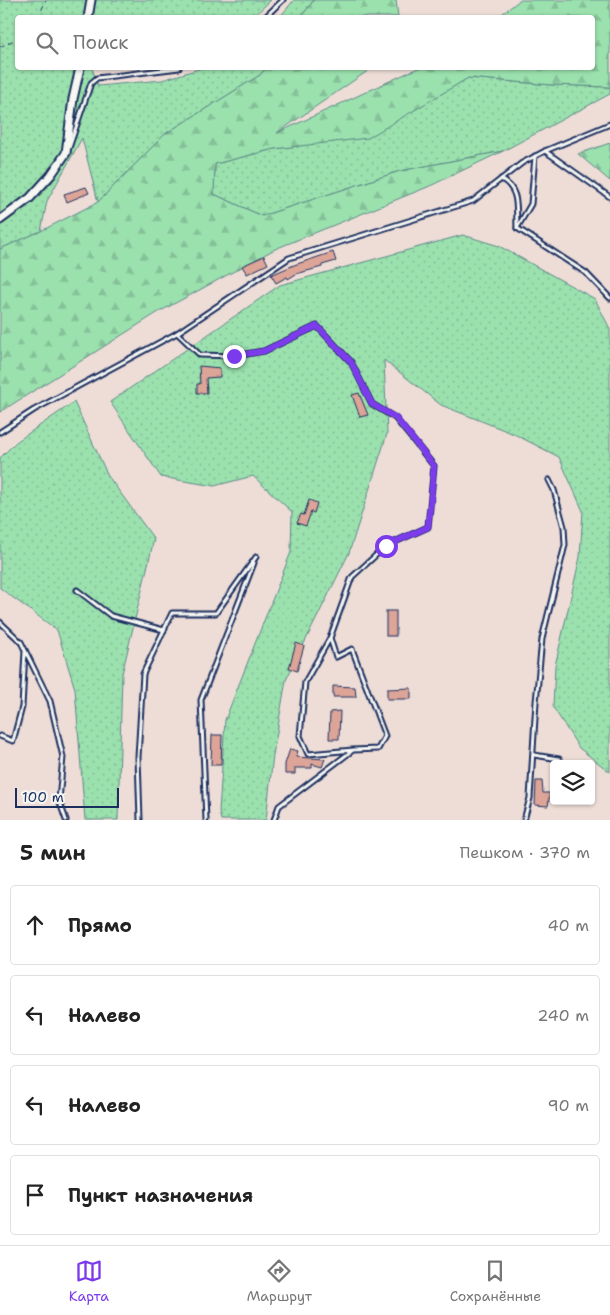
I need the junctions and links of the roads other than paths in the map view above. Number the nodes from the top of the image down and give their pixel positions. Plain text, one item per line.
1 (91, 0) edge
2 (283, 0) edge
3 (88, 15) edge
4 (267, 15) edge
5 (80, 70) edge
6 (163, 70) edge
7 (610, 124) edge
8 (544, 150) junction
9 (66, 153) junction
10 (535, 156) junction
11 (501, 178) junction
12 (610, 197) edge
13 (0, 220) edge
14 (517, 228) junction
15 (610, 298) edge
16 (177, 333) junction
17 (0, 432) edge
18 (549, 480) dead end
19 (77, 590) dead end
20 (0, 622) edge
21 (164, 630) junction
22 (330, 638) junction
23 (25, 651) junction
24 (0, 736) edge
25 (353, 750) junction
26 (534, 755) junction
27 (559, 759) dead end
28 (66, 820) edge
29 (140, 820) edge
30 (206, 820) edge
31 (274, 820) edge
32 (524, 820) edge

1 - 3 street
2 - 4 lane
5 - 9 street
6 - 9 lane
7 - 8 lane
8 - 10 lane
8 - 12 lane
9 - 13 street
10 - 11 lane
10 - 14 lane
11 - 14 lane
11 - 16 lane
14 - 15 lane
16 - 17 lane
16 - 22 lane
18 - 26 lane
19 - 21 lane
20 - 23 lane
21 - 29 lane
21 - 30 lane
22 - 25 lane
22 - 25 lane
23 - 24 lane
23 - 28 lane
25 - 31 lane
26 - 27 lane
26 - 32 lane

